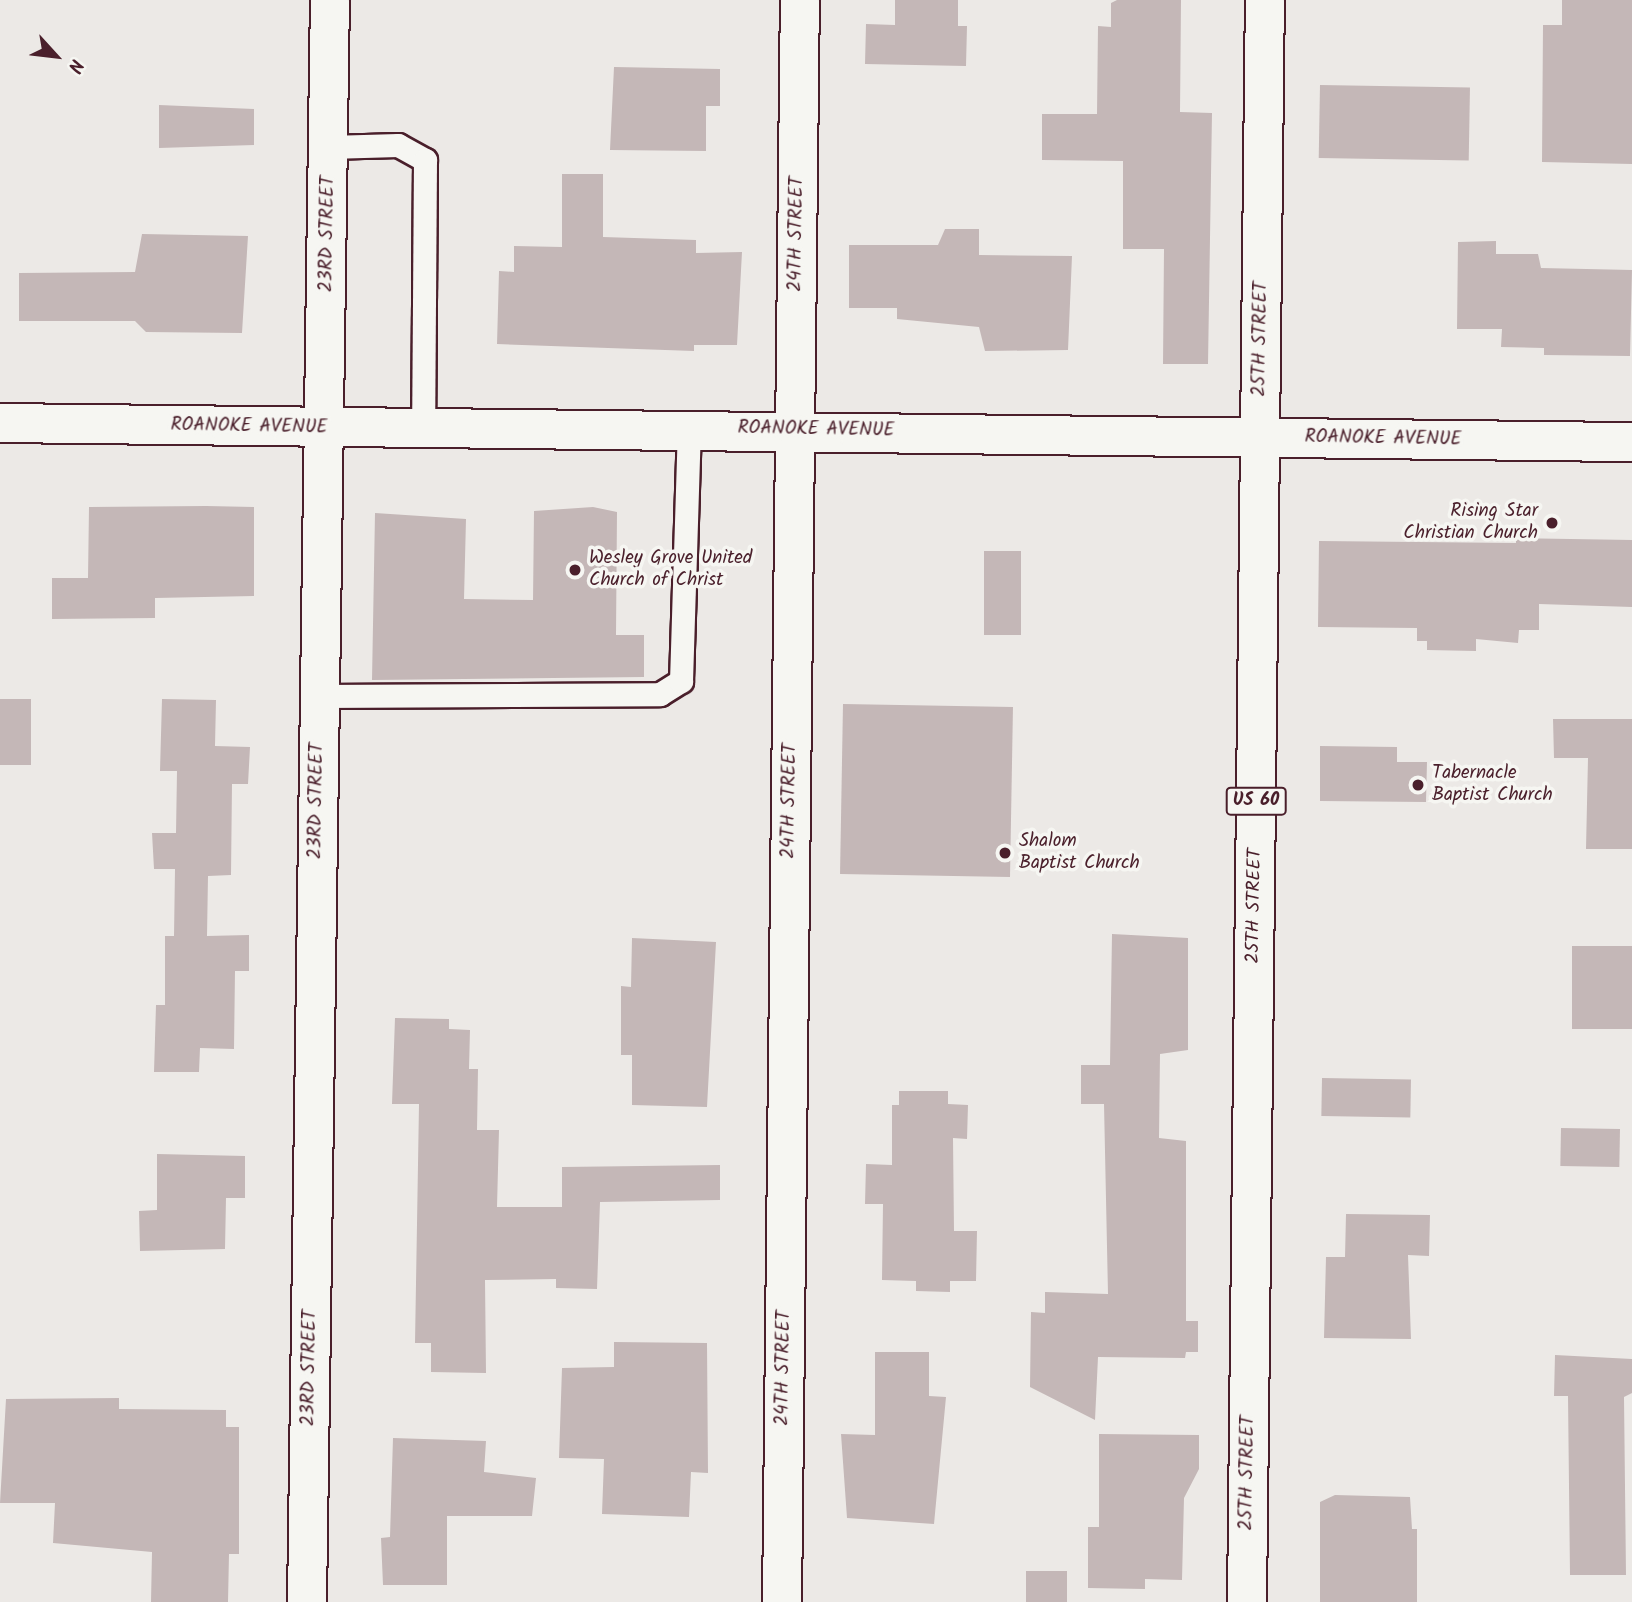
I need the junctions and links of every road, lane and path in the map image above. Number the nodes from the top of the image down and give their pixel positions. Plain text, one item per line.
1 (330, 0) edge
2 (800, 0) edge
3 (1265, 0) edge
4 (329, 147) junction
5 (0, 423) edge
6 (423, 427) junction
7 (324, 429) junction
8 (795, 429) junction
9 (689, 430) junction
10 (1260, 437) junction
11 (1632, 442) edge
12 (319, 696) junction
13 (307, 1602) edge
14 (782, 1602) edge
15 (1247, 1602) edge

1 - 4 street, 23RD STREET
2 - 8 street, 24TH STREET
3 - 10 street, 25TH STREET / US 60
4 - 6 lane
4 - 7 street, 23RD STREET
5 - 7 street, ROANOKE AVENUE
6 - 7 street, ROANOKE AVENUE
6 - 9 street, ROANOKE AVENUE
7 - 12 street, 23RD STREET
8 - 9 street, ROANOKE AVENUE
8 - 10 street, ROANOKE AVENUE
8 - 14 street, 24TH STREET
9 - 12 lane
10 - 11 street, ROANOKE AVENUE
10 - 15 street, 25TH STREET / US 60
12 - 13 street, 23RD STREET

